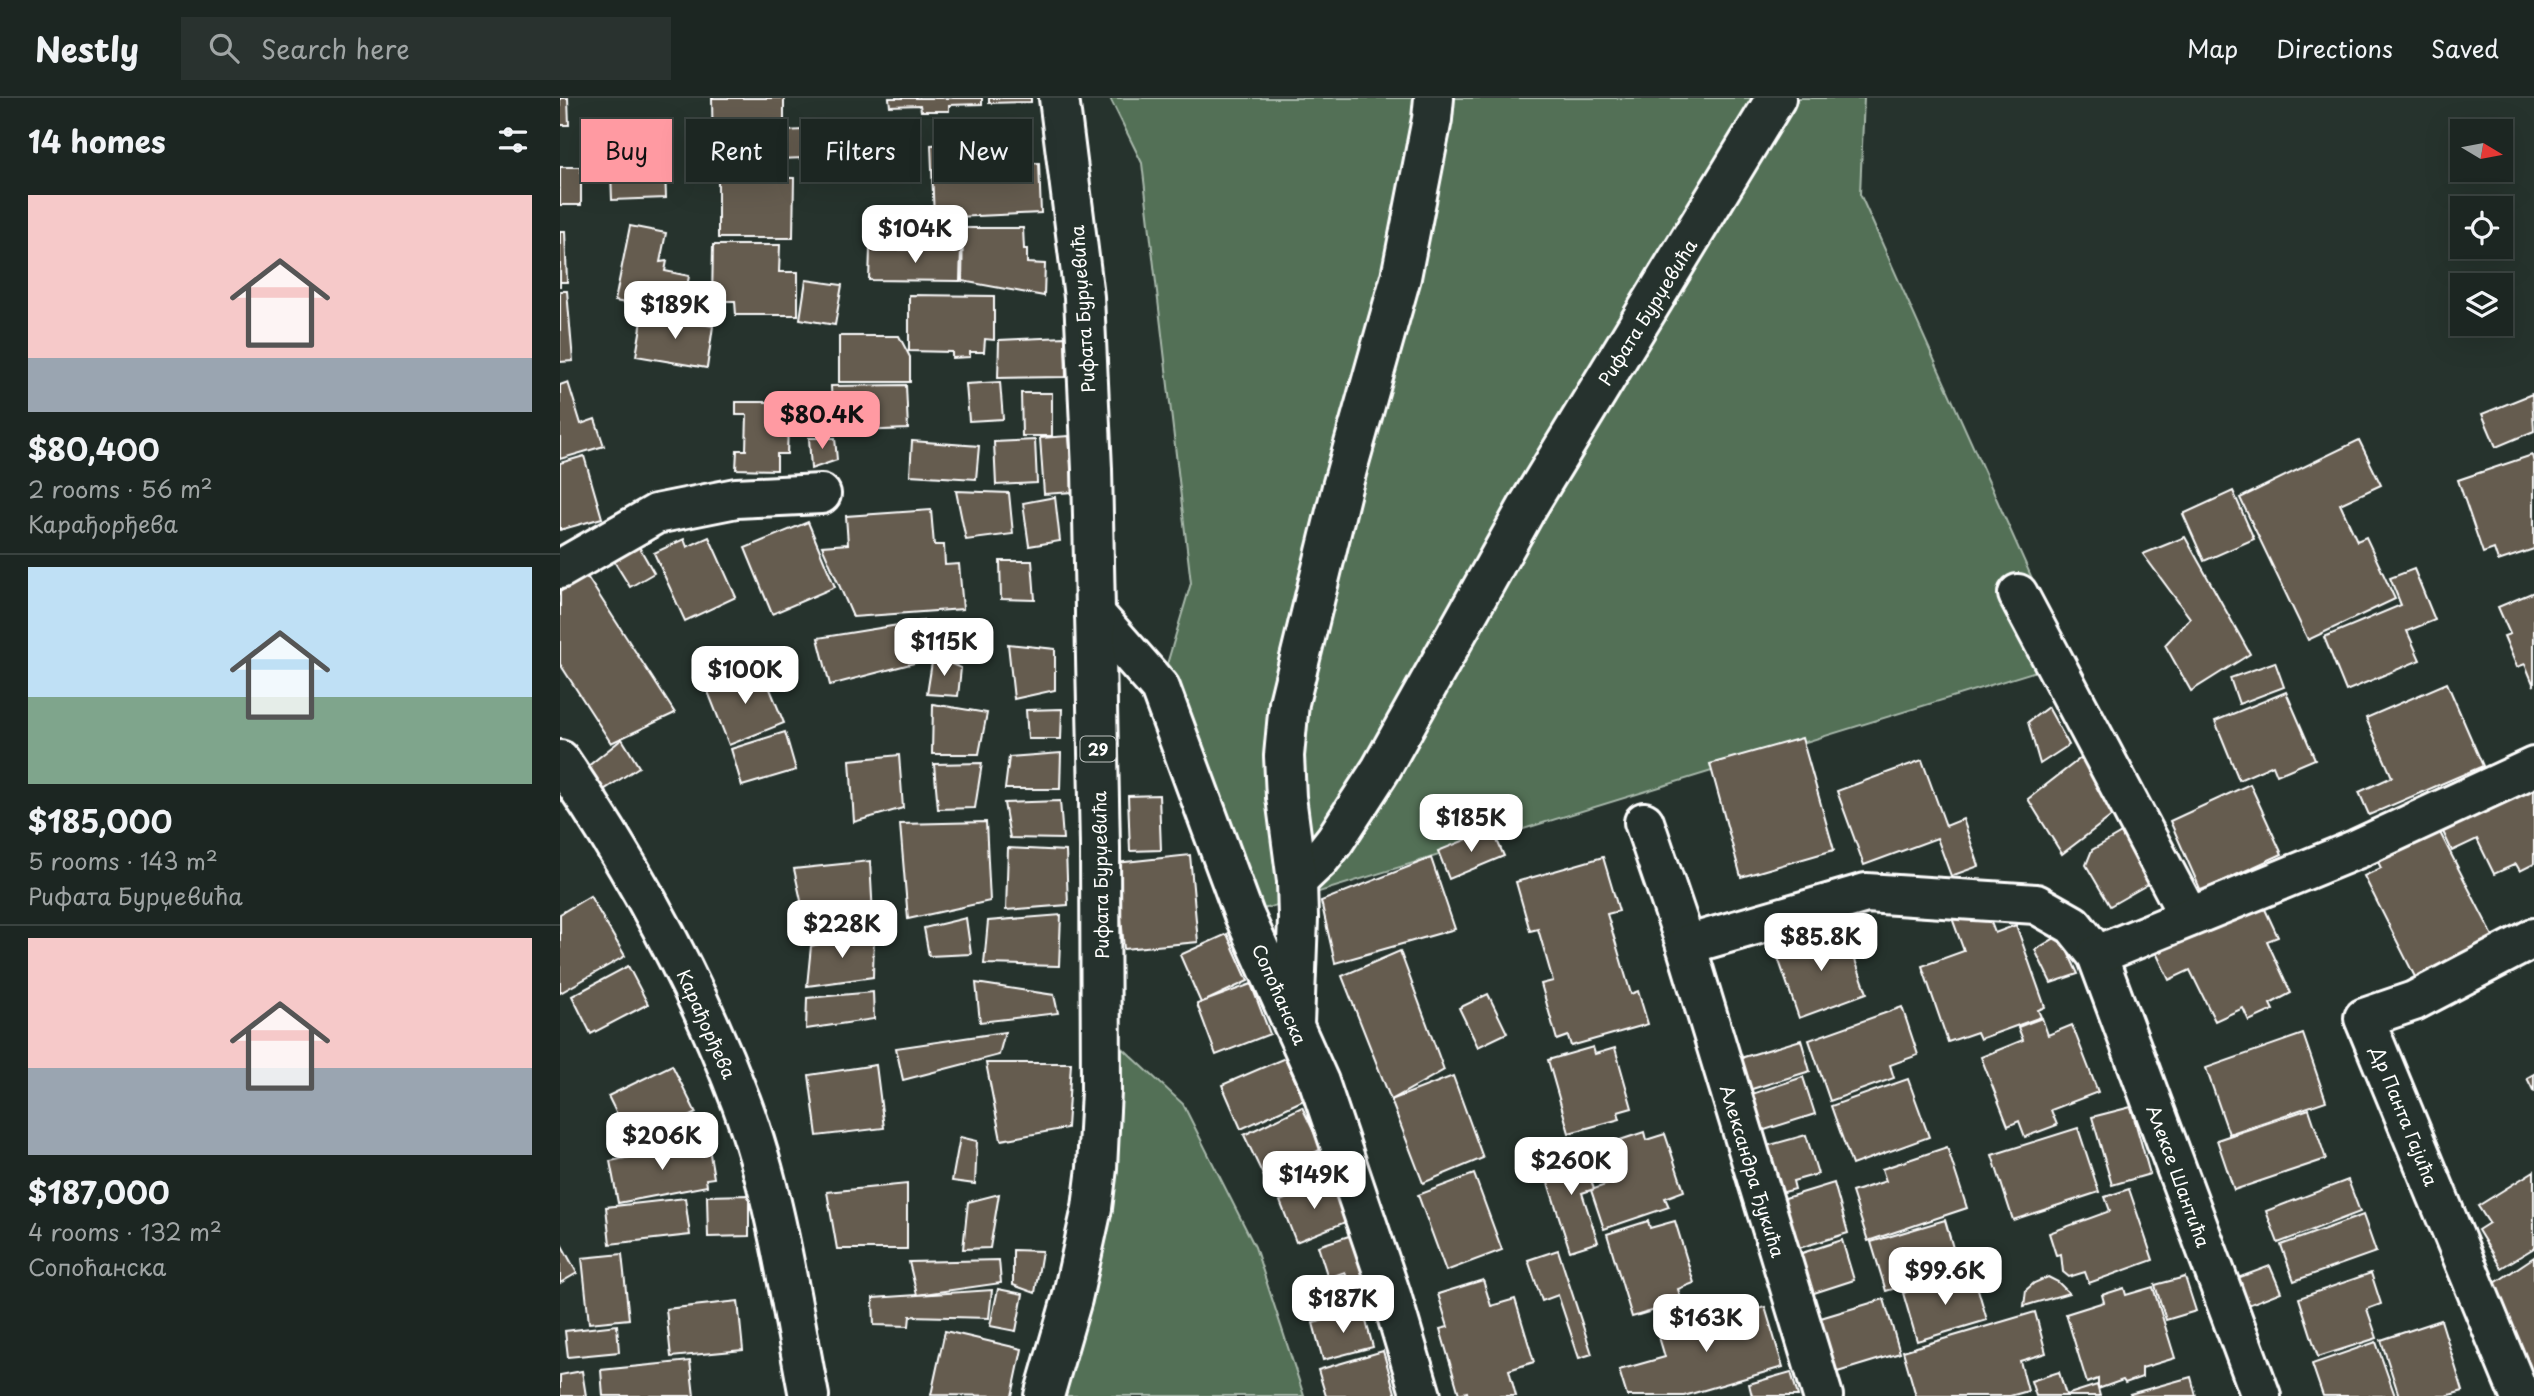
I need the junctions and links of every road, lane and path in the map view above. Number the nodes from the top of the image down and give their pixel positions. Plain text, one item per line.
1 (1059, 98) edge
2 (1434, 98) edge
3 (1776, 98) edge
4 (821, 494) dead end
5 (560, 569) edge
6 (2018, 594) dead end
7 (1096, 614) junction
8 (560, 760) edge
9 (2534, 767) edge
10 (1644, 822) dead end
11 (1297, 881) junction
12 (2189, 917) junction
13 (2534, 938) edge
14 (1686, 945) junction
15 (2097, 955) junction
16 (1294, 1024) junction
17 (2516, 1391) edge
18 (809, 1396) edge
19 (1044, 1396) edge
20 (1421, 1396) edge
21 (1823, 1396) edge
22 (2261, 1396) edge

1 - 7 street, Рифата Бурџевића / 29
2 - 11 street
3 - 11 street, Рифата Бурџевића
4 - 5 street
6 - 12 street
7 - 16 street, Сопоћанска
7 - 19 street, Рифата Бурџевића / 29
8 - 18 street, Карађорђева
9 - 12 street
10 - 14 street, Александра Ђукића
11 - 16 street
12 - 15 street
13 - 17 street, Др Панта Гајића
14 - 15 street, Алексе Шантића
14 - 21 street, Александра Ђукића
15 - 22 street, Алексе Шантића
16 - 20 street, Сопоћанска

